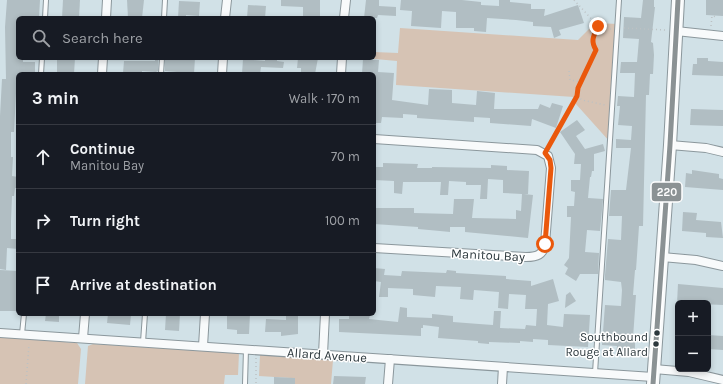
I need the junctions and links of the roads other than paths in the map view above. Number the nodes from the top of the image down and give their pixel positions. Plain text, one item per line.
1 (46, 0) edge
2 (107, 0) edge
3 (166, 0) edge
4 (227, 0) edge
5 (346, 0) edge
6 (619, 0) edge
7 (678, 0) edge
8 (45, 16) edge
9 (106, 16) edge
10 (164, 16) edge
11 (225, 16) edge
12 (344, 16) edge
13 (676, 31) junction
14 (723, 36) edge
15 (42, 60) edge
16 (103, 60) edge
17 (162, 60) edge
18 (223, 60) edge
19 (342, 60) edge
20 (41, 72) edge
21 (102, 72) edge
22 (161, 72) edge
23 (222, 72) edge
24 (341, 72) edge
25 (376, 139) edge
26 (670, 145) junction
27 (723, 152) edge
28 (376, 248) edge
29 (662, 257) junction
30 (723, 266) edge
31 (24, 316) edge
32 (85, 316) edge
33 (145, 316) edge
34 (205, 316) edge
35 (326, 316) edge
36 (0, 333) edge
37 (22, 334) junction
38 (83, 338) junction
39 (143, 342) junction
40 (203, 346) junction
41 (246, 349) junction
42 (323, 354) junction
43 (390, 359) junction
44 (503, 367) junction
45 (595, 373) junction
46 (653, 377) edge
47 (723, 380) edge
48 (245, 384) edge
49 (388, 384) edge
50 (502, 384) edge

1 - 8 lane
2 - 9 street
3 - 10 lane
4 - 11 street
5 - 12 street
6 - 45 lane
7 - 13 street
13 - 14 street
13 - 26 street
15 - 20 lane
16 - 21 street
17 - 22 lane
18 - 23 street
19 - 24 street
25 - 28 street, Manitou Bay
26 - 27 street
26 - 29 street
29 - 30 street
29 - 46 street
31 - 37 lane
32 - 38 street
33 - 39 lane
34 - 40 street
35 - 42 street
36 - 37 street, Allard Avenue
37 - 38 street, Allard Avenue
38 - 39 street, Allard Avenue
39 - 40 street, Allard Avenue
40 - 41 street, Allard Avenue
41 - 42 street, Allard Avenue
41 - 48 lane
42 - 43 street, Allard Avenue
43 - 44 street, Allard Avenue
43 - 49 street
44 - 45 street, Allard Avenue
44 - 50 street
45 - 46 street, Allard Avenue
46 - 47 street, Allard Avenue

